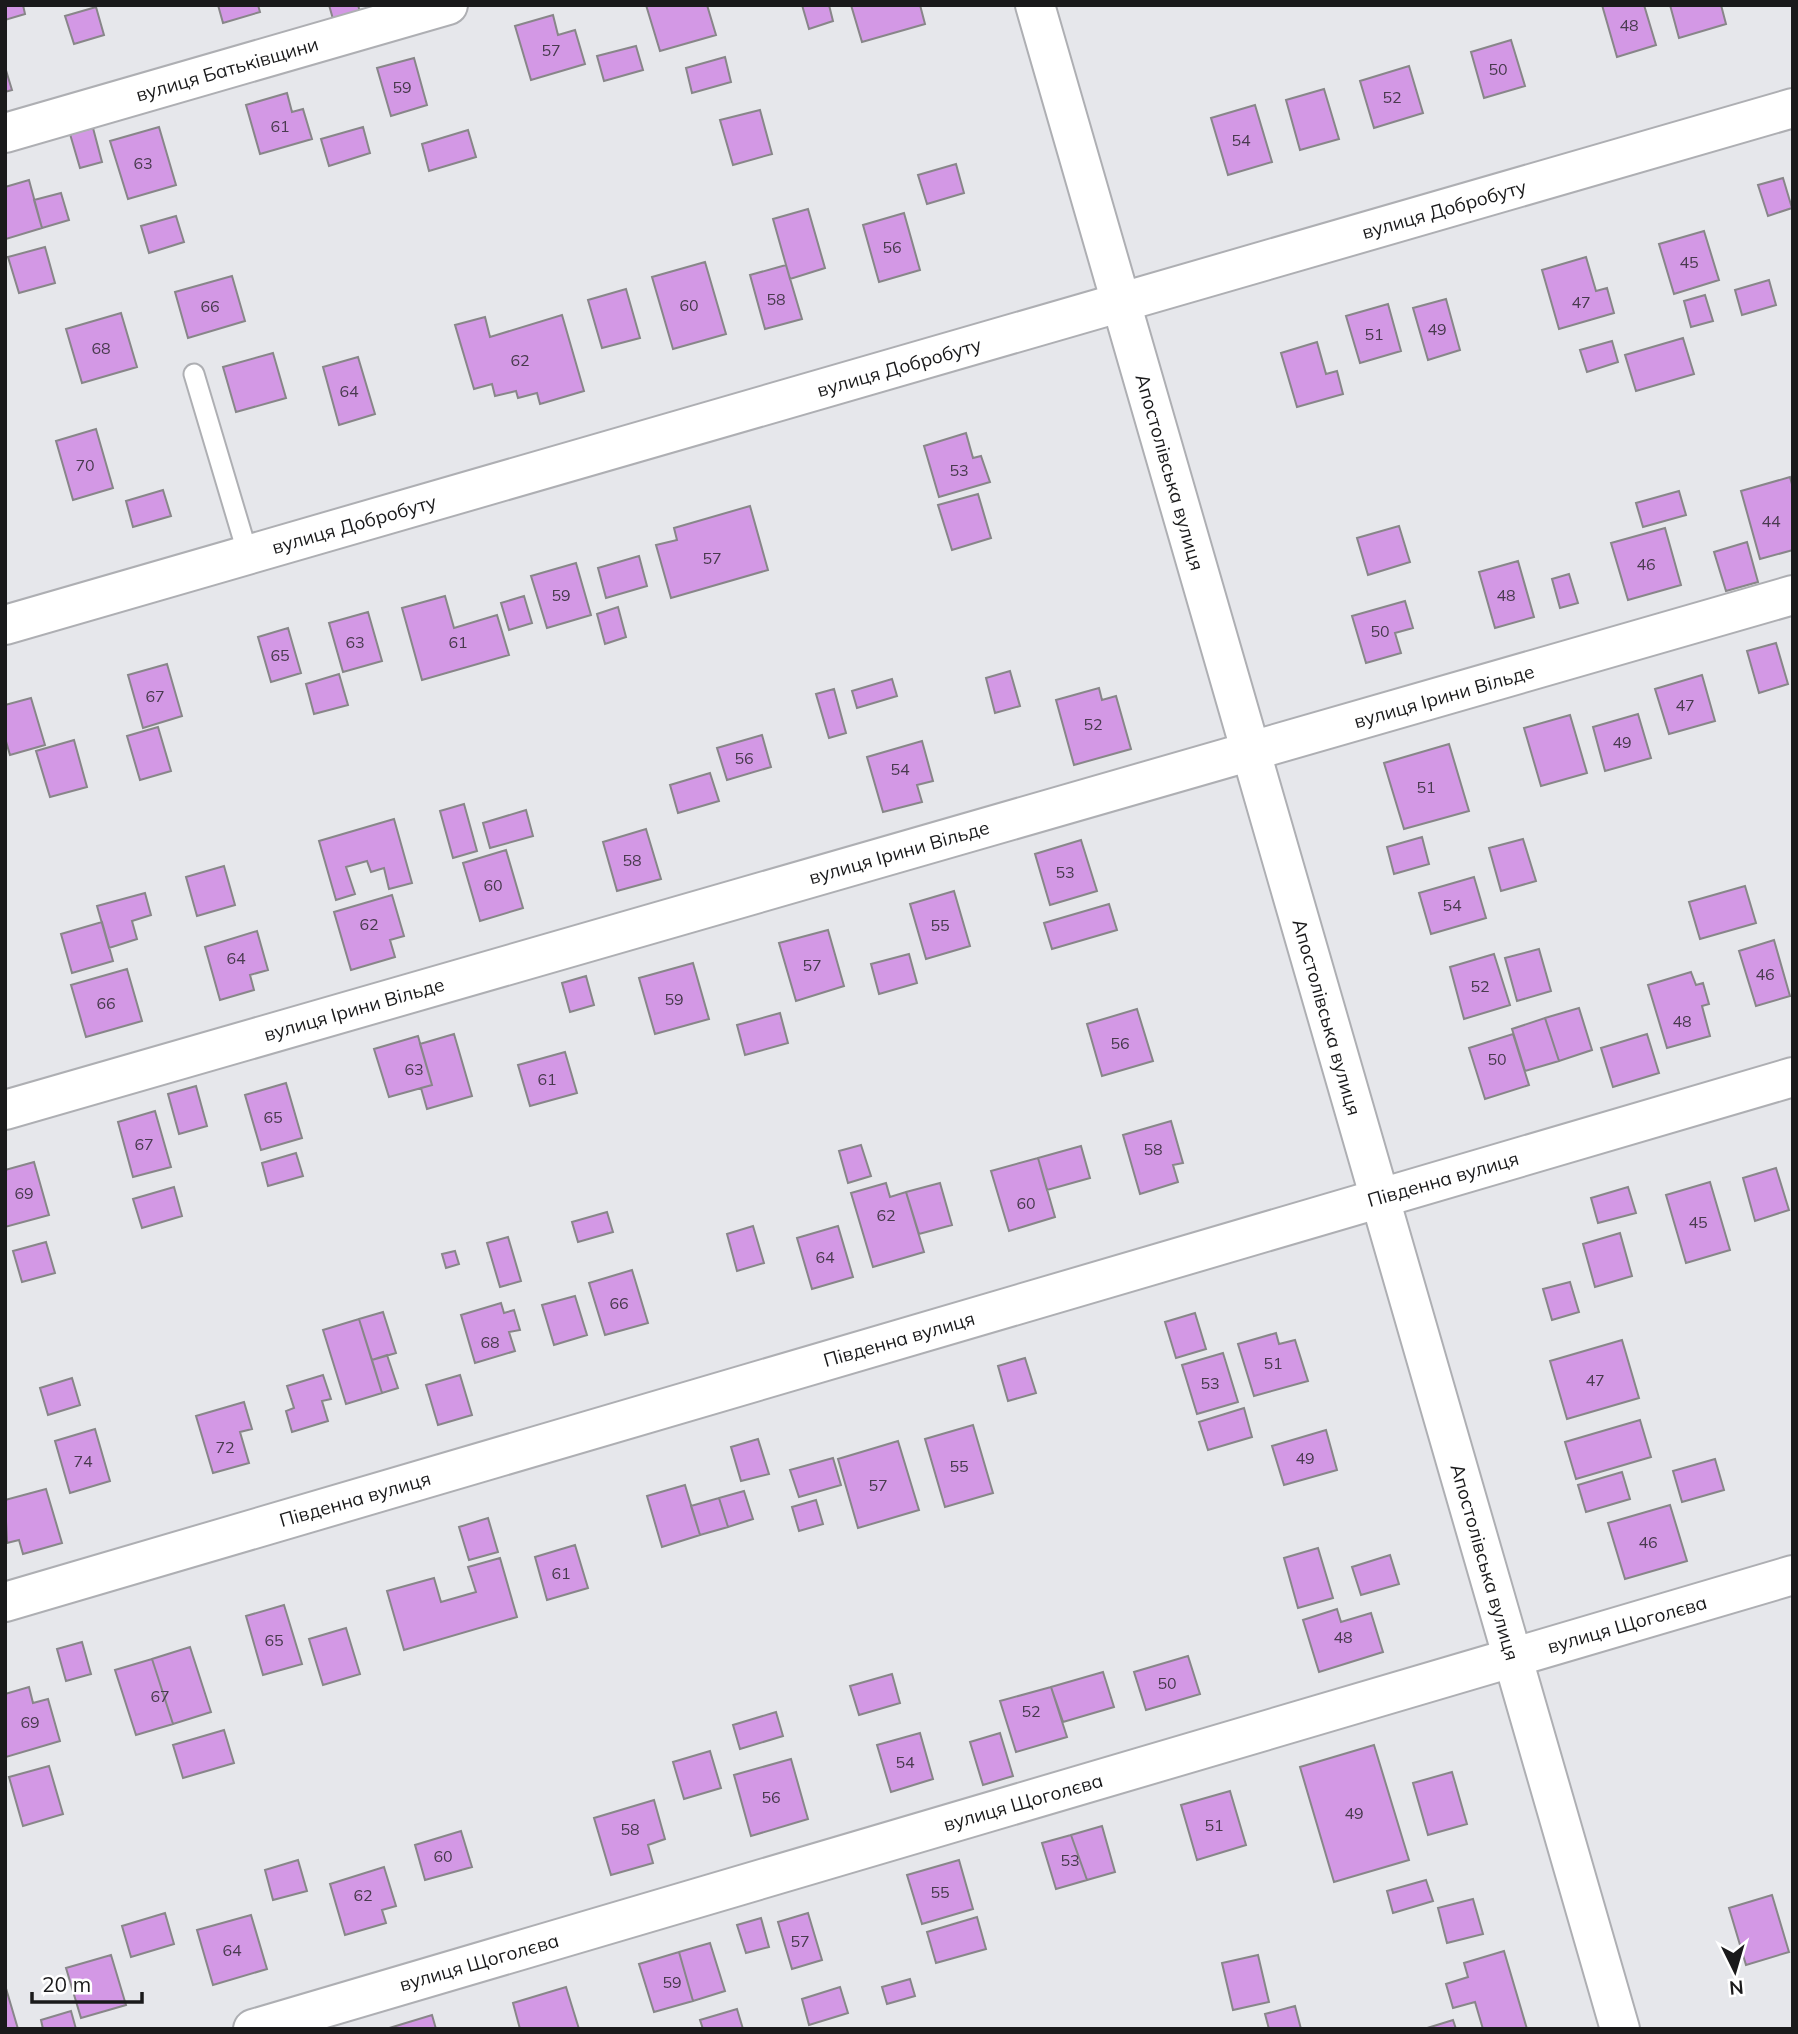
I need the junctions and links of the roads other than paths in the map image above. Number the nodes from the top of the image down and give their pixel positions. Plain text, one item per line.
1 (448, 5) edge
2 (1035, 5) edge
3 (1793, 108) edge
4 (5, 133) edge
5 (1121, 302) junction
6 (194, 374) dead end
7 (248, 555) junction
8 (1793, 595) edge
9 (5, 625) edge
10 (1251, 751) junction
11 (1793, 1077) edge
12 (5, 1110) edge
13 (1380, 1198) junction
14 (1793, 1575) edge
15 (5, 1602) edge
16 (1512, 1658) junction
17 (253, 2029) edge
18 (1620, 2029) edge

1 - 4 street, вулиця Батьківщини
2 - 5 street, Апостолівська вулиця
3 - 5 street, вулиця Добробуту
5 - 7 street, вулиця Добробуту
5 - 10 street, Апостолівська вулиця
6 - 7 lane
7 - 9 street, вулиця Добробуту
8 - 10 street, вулиця Ірини Вільде
10 - 12 street, вулиця Ірини Вільде
10 - 13 street, Апостолівська вулиця
11 - 13 street, Південна вулиця
13 - 15 street, Південна вулиця
13 - 16 street, Апостолівська вулиця
14 - 16 street, вулиця Щоголєва
16 - 17 street, вулиця Щоголєва
16 - 18 street, Апостолівська вулиця

